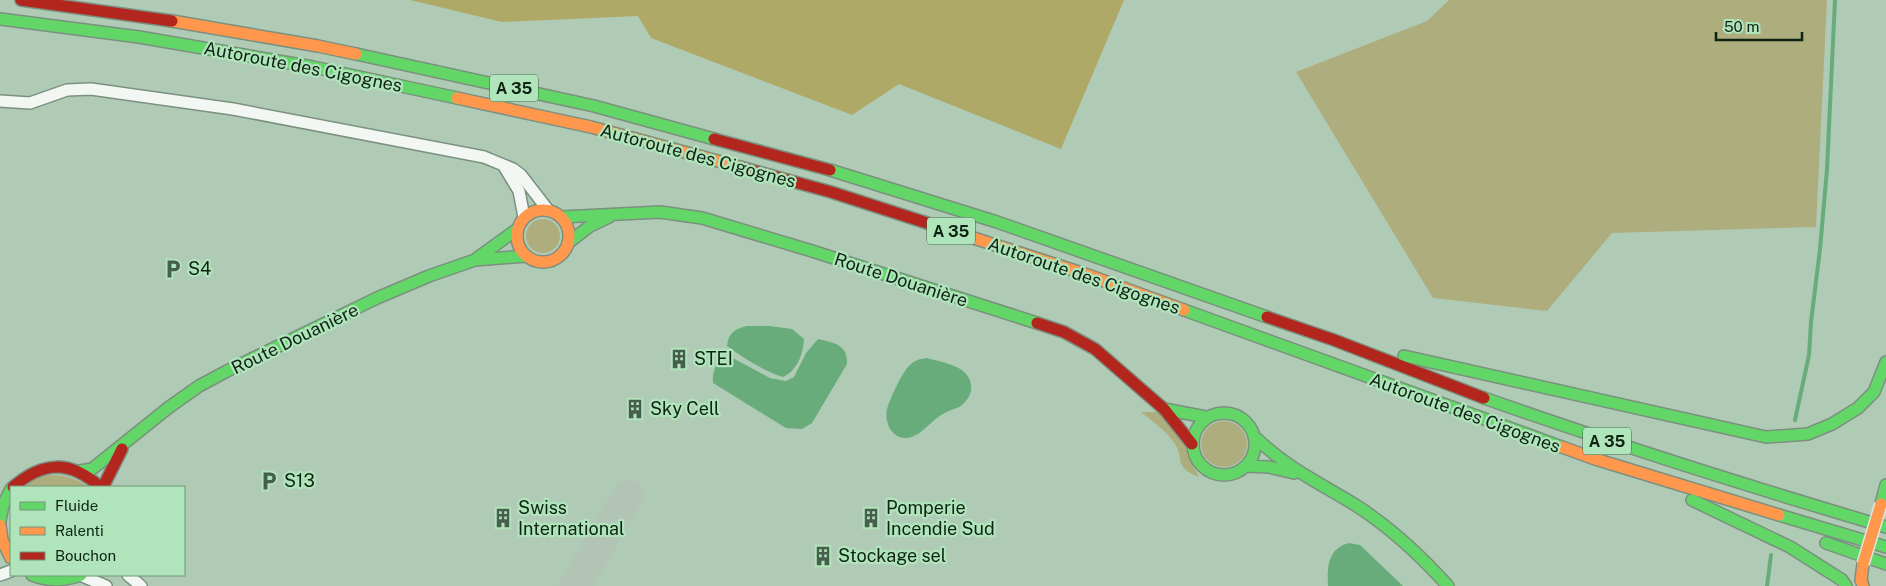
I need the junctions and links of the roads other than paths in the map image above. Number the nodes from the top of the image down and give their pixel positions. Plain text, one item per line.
1 (20, 0) edge
2 (0, 19) edge
3 (0, 101) edge
4 (504, 167) junction
5 (548, 210) junction
6 (613, 215) junction
7 (561, 217) junction
8 (524, 218) junction
9 (516, 230) junction
10 (568, 243) junction
11 (526, 256) junction
12 (475, 260) junction
13 (1334, 340) junction
14 (1886, 362) edge
15 (1164, 408) junction
16 (1206, 417) junction
17 (1256, 438) junction
18 (128, 440) junction
19 (1192, 444) junction
20 (1247, 466) junction
21 (1631, 471) junction
22 (80, 472) junction
23 (1303, 475) junction
24 (1886, 485) edge
25 (15, 486) edge
26 (100, 486) edge
27 (102, 486) edge
28 (10, 493) edge
29 (0, 519) edge
30 (1886, 526) edge
31 (1798, 532) dead end
32 (1816, 539) dead end
33 (1886, 547) edge
34 (10, 556) edge
35 (1886, 564) edge
36 (36, 576) edge
37 (77, 576) edge
38 (82, 576) edge
39 (129, 576) edge
40 (106, 586) edge
41 (141, 586) edge
42 (1448, 586) edge
43 (1846, 586) edge
44 (1863, 586) edge

1 - 13 main road, Autoroute des Cigognes / A 35
2 - 21 main road, Autoroute des Cigognes / A 35
3 - 4 street
4 - 5 street
4 - 8 street
5 - 7 main road
5 - 8 main road
6 - 7 main road, Route Douanière
6 - 10 main road, Route Douanière
6 - 15 main road, Route Douanière
7 - 10 main road
8 - 9 main road
9 - 11 main road
9 - 12 main road, Route Douanière
10 - 11 main road
11 - 12 main road, Route Douanière
12 - 18 main road, Route Douanière
13 - 14 main road
13 - 30 main road, Autoroute des Cigognes / A 35
15 - 16 main road, Route Douanière
15 - 19 main road, Route Douanière
16 - 17 main road
16 - 19 main road
17 - 20 main road
17 - 23 main road
18 - 22 main road, Route Douanière
18 - 27 main road, Route Douanière
19 - 20 main road
20 - 23 main road
21 - 31 main road
21 - 33 main road, Autoroute des Cigognes / A 35
21 - 43 main road
22 - 25 main road
22 - 26 main road
23 - 42 main road
24 - 44 main road, bridge
28 - 29 main road
29 - 34 main road
32 - 35 main road
36 - 37 main road
38 - 40 street
39 - 41 street

